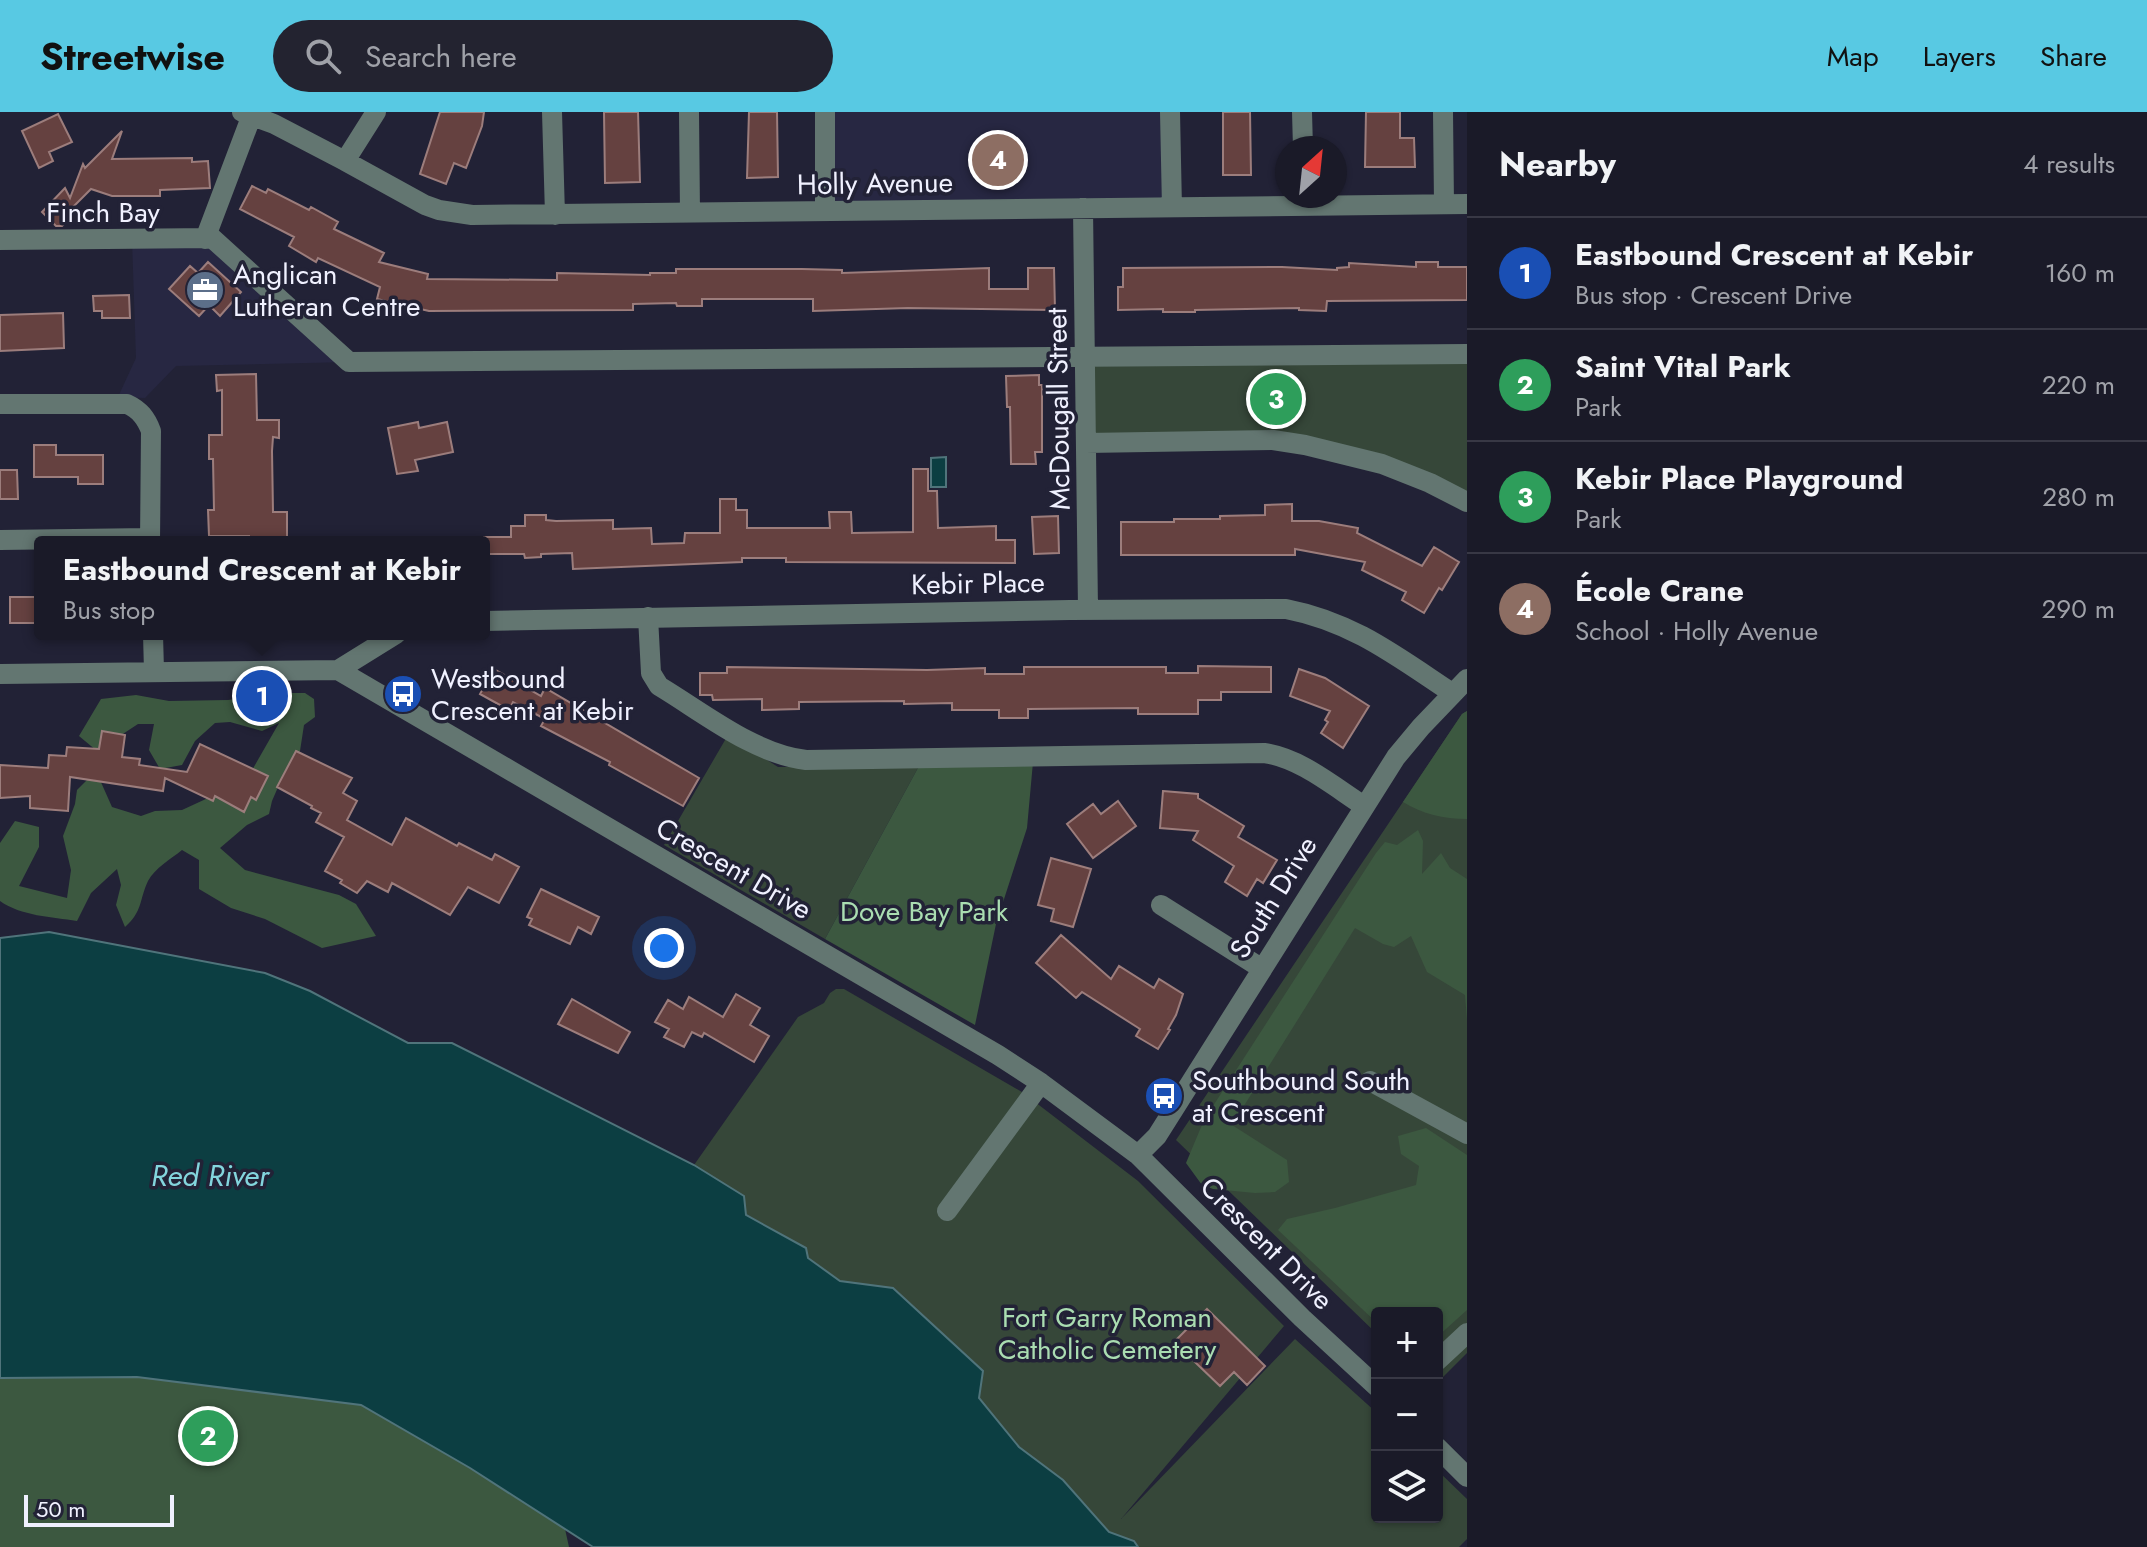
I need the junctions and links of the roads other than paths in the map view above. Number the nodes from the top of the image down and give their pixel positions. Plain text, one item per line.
1 (376, 112) edge
2 (552, 112) edge
3 (689, 112) edge
4 (825, 112) edge
5 (1170, 112) edge
6 (1302, 112) edge
7 (1443, 112) edge
8 (249, 113) edge
9 (1303, 136) edge
10 (345, 161) junction
11 (1347, 202) edge
12 (1275, 203) edge
13 (1444, 204) junction
14 (1467, 204) edge
15 (1083, 208) junction
16 (1172, 208) junction
17 (825, 211) junction
18 (690, 213) junction
19 (555, 215) junction
20 (205, 239) junction
21 (0, 240) edge
22 (1467, 354) edge
23 (1085, 356) junction
24 (0, 404) edge
25 (1086, 443) junction
26 (1467, 502) edge
27 (150, 536) edge
28 (0, 540) edge
29 (34, 540) edge
30 (1088, 610) junction
31 (648, 617) junction
32 (490, 621) edge
33 (153, 640) edge
34 (386, 640) edge
35 (338, 670) junction
36 (154, 671) junction
37 (0, 674) edge
38 (1459, 686) edge
39 (1364, 806) junction
40 (1161, 905) dead end
41 (1261, 968) junction
42 (1370, 1081) dead end
43 (1041, 1083) junction
44 (1467, 1134) edge
45 (1138, 1155) junction
46 (947, 1211) dead end
47 (1467, 1333) edge
48 (1443, 1355) edge
49 (1371, 1381) edge
50 (1441, 1451) edge
51 (1467, 1477) edge

1 - 10 street
2 - 19 street
3 - 18 street
4 - 17 street
5 - 16 street
6 - 9 street
7 - 13 street
8 - 10 street, Holly Avenue
8 - 20 street
10 - 19 street, Holly Avenue
11 - 13 street, Holly Avenue
12 - 16 street, Holly Avenue
13 - 14 street, Holly Avenue
15 - 16 street, Holly Avenue
15 - 17 street, Holly Avenue
15 - 23 street, McDougall Street
17 - 18 street, Holly Avenue
18 - 19 street, Holly Avenue
20 - 21 street, Finch Bay
20 - 23 street
22 - 23 street
23 - 25 street, McDougall Street
24 - 27 street
25 - 26 street
25 - 30 street, McDougall Street
28 - 29 street
30 - 31 street, Kebir Place
30 - 38 street, Kebir Place
31 - 32 street, Kebir Place
31 - 39 street
33 - 36 street
34 - 35 street
35 - 36 street
35 - 43 street, Crescent Drive
36 - 37 street
38 - 39 street, South Drive
39 - 41 street, South Drive
40 - 41 street
41 - 45 street, South Drive
42 - 44 street
43 - 45 street, Crescent Drive
43 - 46 street
45 - 49 street, Crescent Drive
47 - 48 street
50 - 51 street

